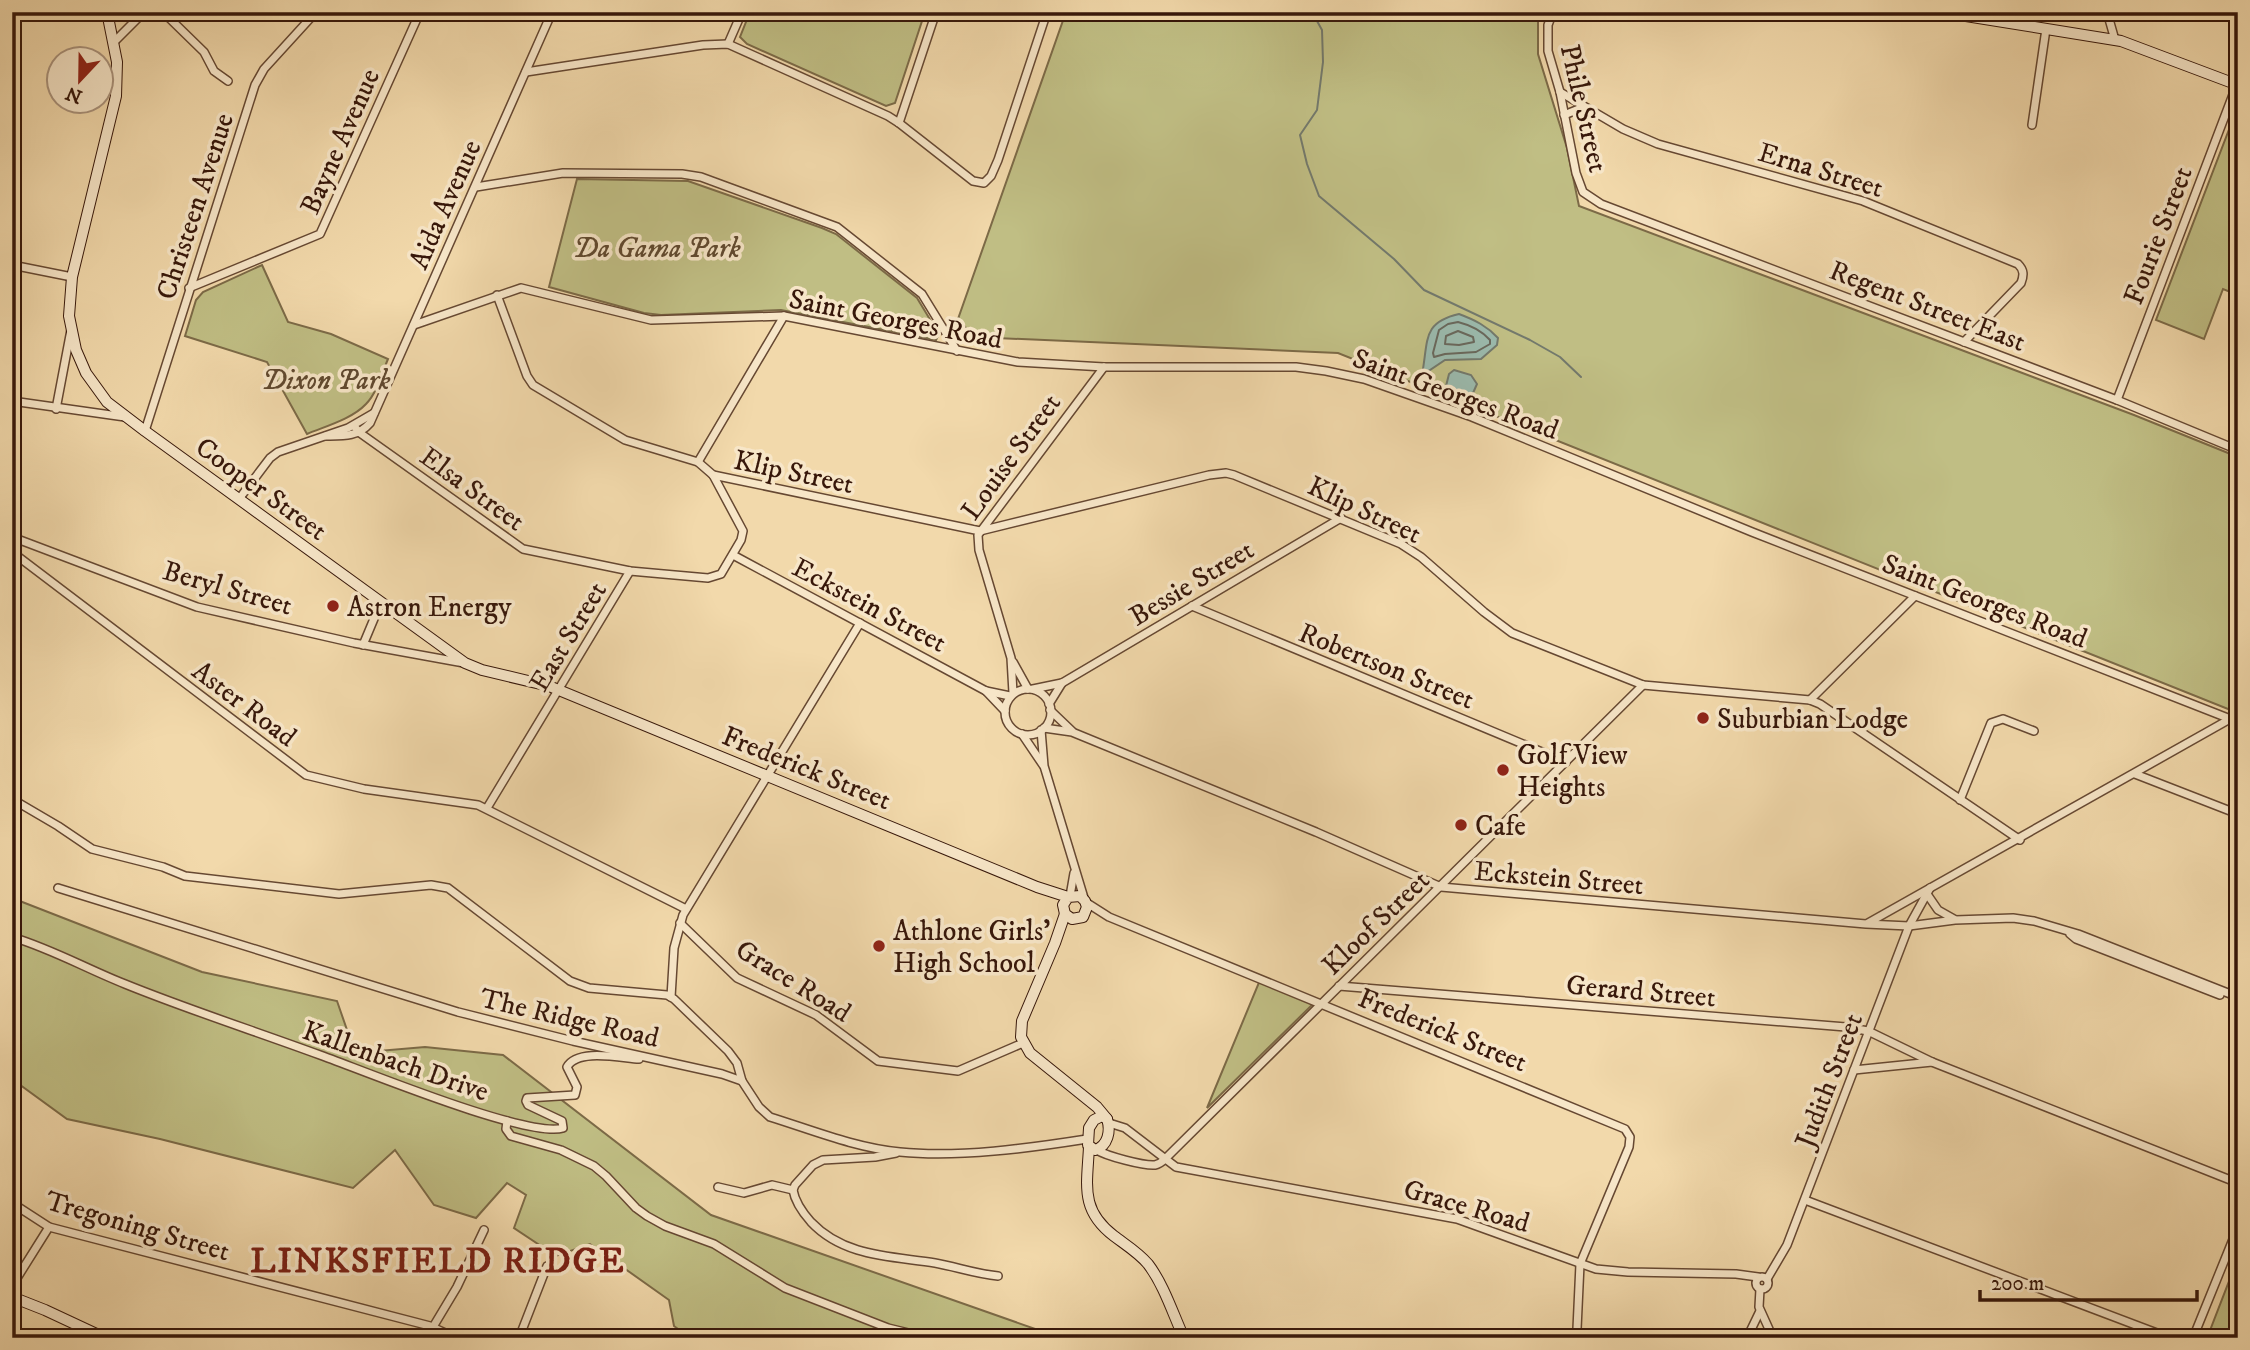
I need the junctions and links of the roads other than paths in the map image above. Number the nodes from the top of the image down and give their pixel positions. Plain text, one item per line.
1 (107, 12) edge
2 (144, 12) edge
3 (163, 12) edge
4 (316, 12) edge
5 (419, 12) edge
6 (552, 12) edge
7 (743, 12) edge
8 (936, 12) edge
9 (1047, 12) edge
10 (1553, 12) edge
11 (1941, 12) edge
12 (2107, 12) edge
13 (2046, 29) junction
14 (2115, 40) junction
15 (114, 42) junction
16 (729, 44) junction
17 (526, 72) junction
18 (228, 81) dead end
19 (2237, 85) edge
20 (1560, 92) junction
21 (1584, 107) junction
22 (1564, 115) junction
23 (900, 123) junction
24 (2032, 125) dead end
25 (476, 187) junction
26 (1601, 204) joint
27 (12, 265) edge
28 (72, 277) junction
29 (189, 288) junction
30 (497, 295) junction
31 (784, 316) junction
32 (414, 325) junction
33 (71, 330) junction
34 (1964, 342) junction
35 (957, 351) junction
36 (1104, 367) junction
37 (2117, 400) junction
38 (12, 401) edge
39 (56, 409) junction
40 (374, 413) junction
41 (125, 417) junction
42 (357, 423) junction
43 (363, 430) junction
44 (145, 431) junction
45 (326, 436) junction
46 (2238, 450) edge
47 (698, 462) junction
48 (713, 475) junction
49 (239, 499) junction
50 (1340, 518) junction
51 (980, 531) junction
52 (12, 537) edge
53 (12, 551) edge
54 (733, 555) junction
55 (630, 571) junction
56 (1915, 596) junction
57 (381, 602) junction
58 (1192, 606) junction
59 (860, 623) junction
60 (363, 645) junction
61 (1011, 658) junction
62 (465, 663) junction
63 (1062, 683) junction
64 (1643, 685) junction
65 (1031, 689) junction
66 (559, 690) junction
67 (986, 691) junction
68 (1012, 695) junction
69 (1810, 700) junction
70 (1050, 707) junction
71 (1005, 711) junction
72 (2234, 721) edge
73 (1042, 729) junction
74 (2034, 731) dead end
75 (1072, 732) junction
76 (1022, 734) junction
77 (1566, 762) junction
78 (1044, 766) junction
79 (2135, 774) junction
80 (769, 775) junction
81 (12, 799) edge
82 (1960, 800) junction
83 (487, 808) junction
84 (2238, 814) edge
85 (2020, 839) junction
86 (1074, 871) junction
87 (1037, 887) junction
88 (1441, 887) junction
89 (58, 888) dead end
90 (1928, 891) junction
91 (1069, 897) junction
92 (686, 909) junction
93 (1083, 909) junction
94 (1064, 911) junction
95 (1955, 920) junction
96 (680, 922) junction
97 (1867, 924) junction
98 (1909, 926) junction
99 (12, 937) edge
100 (1055, 943) junction
101 (1339, 986) junction
102 (671, 996) junction
103 (2238, 999) edge
104 (1320, 1005) junction
105 (1868, 1031) junction
106 (1023, 1043) junction
107 (661, 1060) junction
108 (1932, 1062) junction
109 (1854, 1070) junction
110 (742, 1082) junction
111 (1088, 1099) junction
112 (508, 1121) junction
113 (1108, 1121) junction
114 (1091, 1143) junction
115 (901, 1152) junction
116 (1165, 1159) junction
117 (1156, 1165) junction
118 (1176, 1167) junction
119 (2238, 1183) edge
120 (718, 1187) dead end
121 (793, 1190) junction
122 (1805, 1200) junction
123 (12, 1203) edge
124 (49, 1227) junction
125 (2238, 1227) edge
126 (484, 1230) dead end
127 (1580, 1264) junction
128 (547, 1266) dead end
129 (998, 1276) dead end
130 (1758, 1277) junction
131 (1767, 1279) junction
132 (12, 1286) edge
133 (1760, 1289) junction
134 (12, 1297) edge
135 (1760, 1311) junction
136 (433, 1327) junction
137 (1577, 1329) dead end
138 (105, 1338) edge
139 (456, 1338) edge
140 (519, 1338) edge
141 (929, 1338) edge
142 (1184, 1338) edge
143 (1747, 1338) edge
144 (1773, 1338) edge
145 (2170, 1338) edge
146 (2193, 1338) edge

1 - 15 main road
2 - 15 street
3 - 18 street
4 - 29 street, Christeen Avenue
5 - 29 street, Bayne Avenue
6 - 17 street, Aida Avenue
7 - 16 street
8 - 23 street
9 - 23 street
10 - 20 street, Phile Street
11 - 13 main road
12 - 14 street
13 - 14 main road
13 - 24 street
14 - 19 main road
15 - 28 main road
16 - 17 street
16 - 23 street
17 - 25 street, Aida Avenue
19 - 37 street, Fourie Street
20 - 21 street, Erna Street
20 - 22 street, Phile Street
21 - 22 street
21 - 34 street, Erna Street
22 - 26 street, Phile Street
25 - 32 street, Aida Avenue
25 - 35 street
26 - 34 street, Regent Street East
27 - 28 street
28 - 33 main road
29 - 44 street, Christeen Avenue
30 - 31 street, Saint Georges Road
30 - 32 street, Saint Georges Road
30 - 47 street
31 - 35 street, Saint Georges Road
31 - 47 street
32 - 40 street, Aida Avenue
33 - 39 street
33 - 41 main road
34 - 37 street, Regent Street East
35 - 36 street, Saint Georges Road
36 - 51 street, Louise Street
36 - 56 street, Saint Georges Road
37 - 46 street, Regent Street East
38 - 39 street, Cooper Street
39 - 41 street, Cooper Street
40 - 42 street
40 - 43 street, Aida Avenue
41 - 44 main road, Cooper Street
42 - 43 street, Elsa Street
42 - 45 street
43 - 45 street
43 - 55 street, Elsa Street
44 - 49 main road, Cooper Street
45 - 49 street
47 - 48 street
48 - 51 street, Klip Street
48 - 54 street
49 - 57 main road, Cooper Street
50 - 51 street, Klip Street
50 - 58 street, Bessie Street
50 - 64 street, Klip Street
51 - 61 street, Louise Street
52 - 60 street, Beryl Street
53 - 83 street, Aster Road
54 - 55 street, East Street
54 - 59 street, Eckstein Street
55 - 66 street, East Street
56 - 69 street
56 - 72 street, Saint Georges Road
57 - 60 street
57 - 62 main road, Cooper Street
58 - 63 street, Bessie Street
58 - 77 street, Robertson Street
59 - 67 street, Eckstein Street
59 - 80 street
60 - 62 street, Beryl Street
61 - 65 street, Louise Street
61 - 68 street, Louise Street
62 - 66 main road, Beryl Street
63 - 65 street, Bessie Street
63 - 70 street, Bessie Street
64 - 69 street, Klip Street
64 - 77 street, Kloof Street
65 - 68 street
65 - 70 street
66 - 80 main road, Frederick Street
66 - 83 street, East Street
67 - 68 street, Eckstein Street
67 - 71 street, Eckstein Street
68 - 71 street
69 - 82 street, Klip Street
70 - 73 street
70 - 75 street, Eckstein Street
71 - 76 street
72 - 79 street
73 - 75 street, Eckstein Street
73 - 76 street
73 - 78 street
74 - 82 street
75 - 88 street, Eckstein Street
76 - 78 street
77 - 88 street, Kloof Street
78 - 86 street
79 - 84 street
79 - 85 street
80 - 87 main road, Frederick Street
80 - 92 street
81 - 102 street
82 - 85 street, Klip Street
83 - 92 street
85 - 90 street
86 - 91 street
86 - 93 street
87 - 91 main road, Frederick Street
87 - 94 main road, Frederick Street
88 - 97 street, Eckstein Street
88 - 101 street, Kloof Street
89 - 107 street, The Ridge Road
90 - 95 street
90 - 97 street
90 - 98 street, Judith Street
91 - 93 main road, Frederick Street
91 - 94 main road
92 - 96 street
93 - 94 main road, Frederick Street
93 - 100 main road
93 - 104 street, Frederick Street
94 - 100 main road
95 - 98 street, Eckstein Street
95 - 103 street, Eckstein Street
96 - 102 street
96 - 106 street, Grace Road
97 - 98 street, Eckstein Street
98 - 105 street, Judith Street
99 - 112 street, Kallenbach Drive
100 - 106 main road
101 - 104 street, Kloof Street
101 - 105 street, Gerard Street
102 - 110 street
104 - 116 street, Kloof Street
104 - 127 street, Frederick Street
105 - 108 street, Gerard Street
105 - 109 street, Judith Street
106 - 111 main road, Grace Road
107 - 110 street, The Ridge Road
107 - 112 street
108 - 109 street, Gerard Street
108 - 119 street, Gerard Street
109 - 122 street, Judith Street
110 - 115 street
111 - 113 main road, Grace Road
111 - 114 main road
112 - 141 street, Kallenbach Drive
113 - 114 main road
113 - 114 main road
113 - 116 street, Grace Road
114 - 115 street
114 - 117 street
114 - 142 main road
115 - 121 street
116 - 117 street
116 - 118 street, Grace Road
117 - 118 street
118 - 127 street, Grace Road
120 - 121 street
121 - 129 street
122 - 131 street, Judith Street
122 - 145 street
123 - 124 street, Tregoning Street
124 - 132 street
124 - 136 street, Tregoning Street
125 - 146 street
126 - 136 street
127 - 130 street, Grace Road
127 - 137 street
128 - 140 street
130 - 131 street
130 - 133 street
131 - 133 street
133 - 135 street
134 - 138 main road
135 - 143 street
135 - 144 street
136 - 139 street, Tregoning Street

